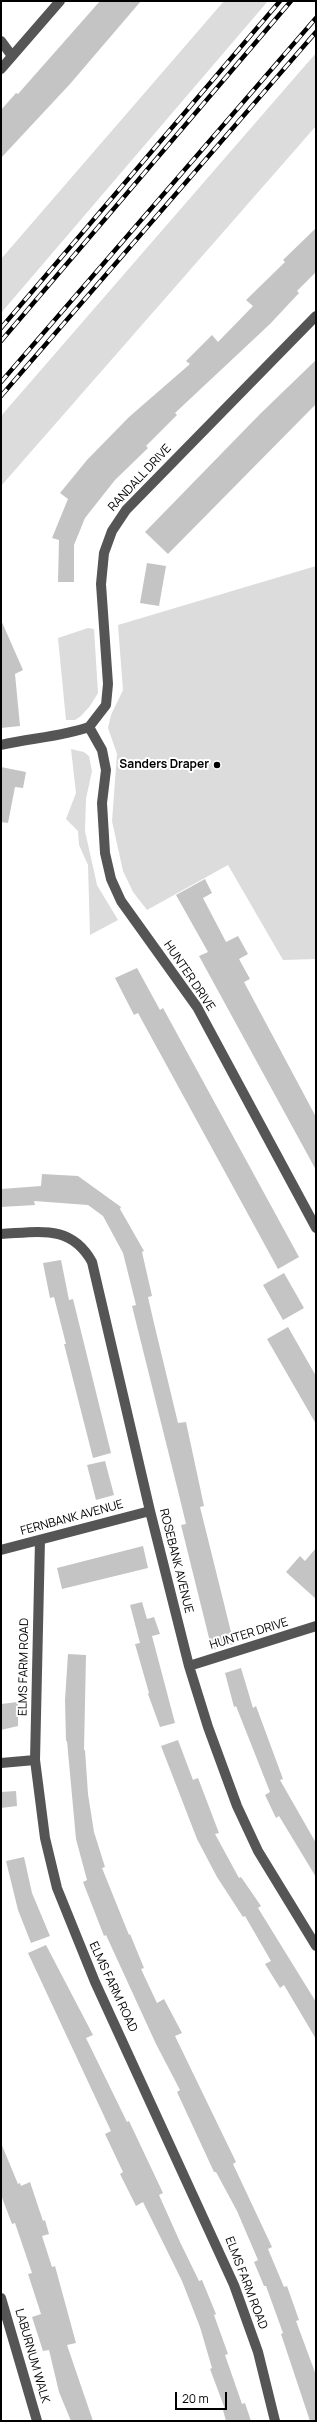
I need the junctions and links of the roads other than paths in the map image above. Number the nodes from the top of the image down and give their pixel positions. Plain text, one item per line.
1 (60, 1) edge
2 (1, 41) edge
3 (12, 56) junction
4 (1, 69) edge
5 (316, 316) edge
6 (88, 727) junction
7 (1, 746) edge
8 (316, 1228) edge
9 (1, 1234) edge
10 (150, 1511) junction
11 (40, 1540) junction
12 (1, 1550) edge
13 (316, 1626) edge
14 (189, 1666) junction
15 (35, 1760) junction
16 (1, 1763) edge
17 (316, 1946) edge
18 (1, 2298) edge
19 (37, 2421) edge
20 (275, 2421) edge

1 - 3 street
2 - 3 street
3 - 4 street
5 - 6 street, RANDALL DRIVE
6 - 7 street
6 - 8 street, HUNTER DRIVE
9 - 10 street, ROSEBANK AVENUE
10 - 11 street, FERNBANK AVENUE
10 - 14 street, ROSEBANK AVENUE
11 - 12 street, FERNBANK AVENUE
11 - 15 street, ELMS FARM ROAD
13 - 14 street, HUNTER DRIVE
14 - 17 street, ROSEBANK AVENUE
15 - 16 street
15 - 20 street, ELMS FARM ROAD
18 - 19 street, LABURNUM WALK

